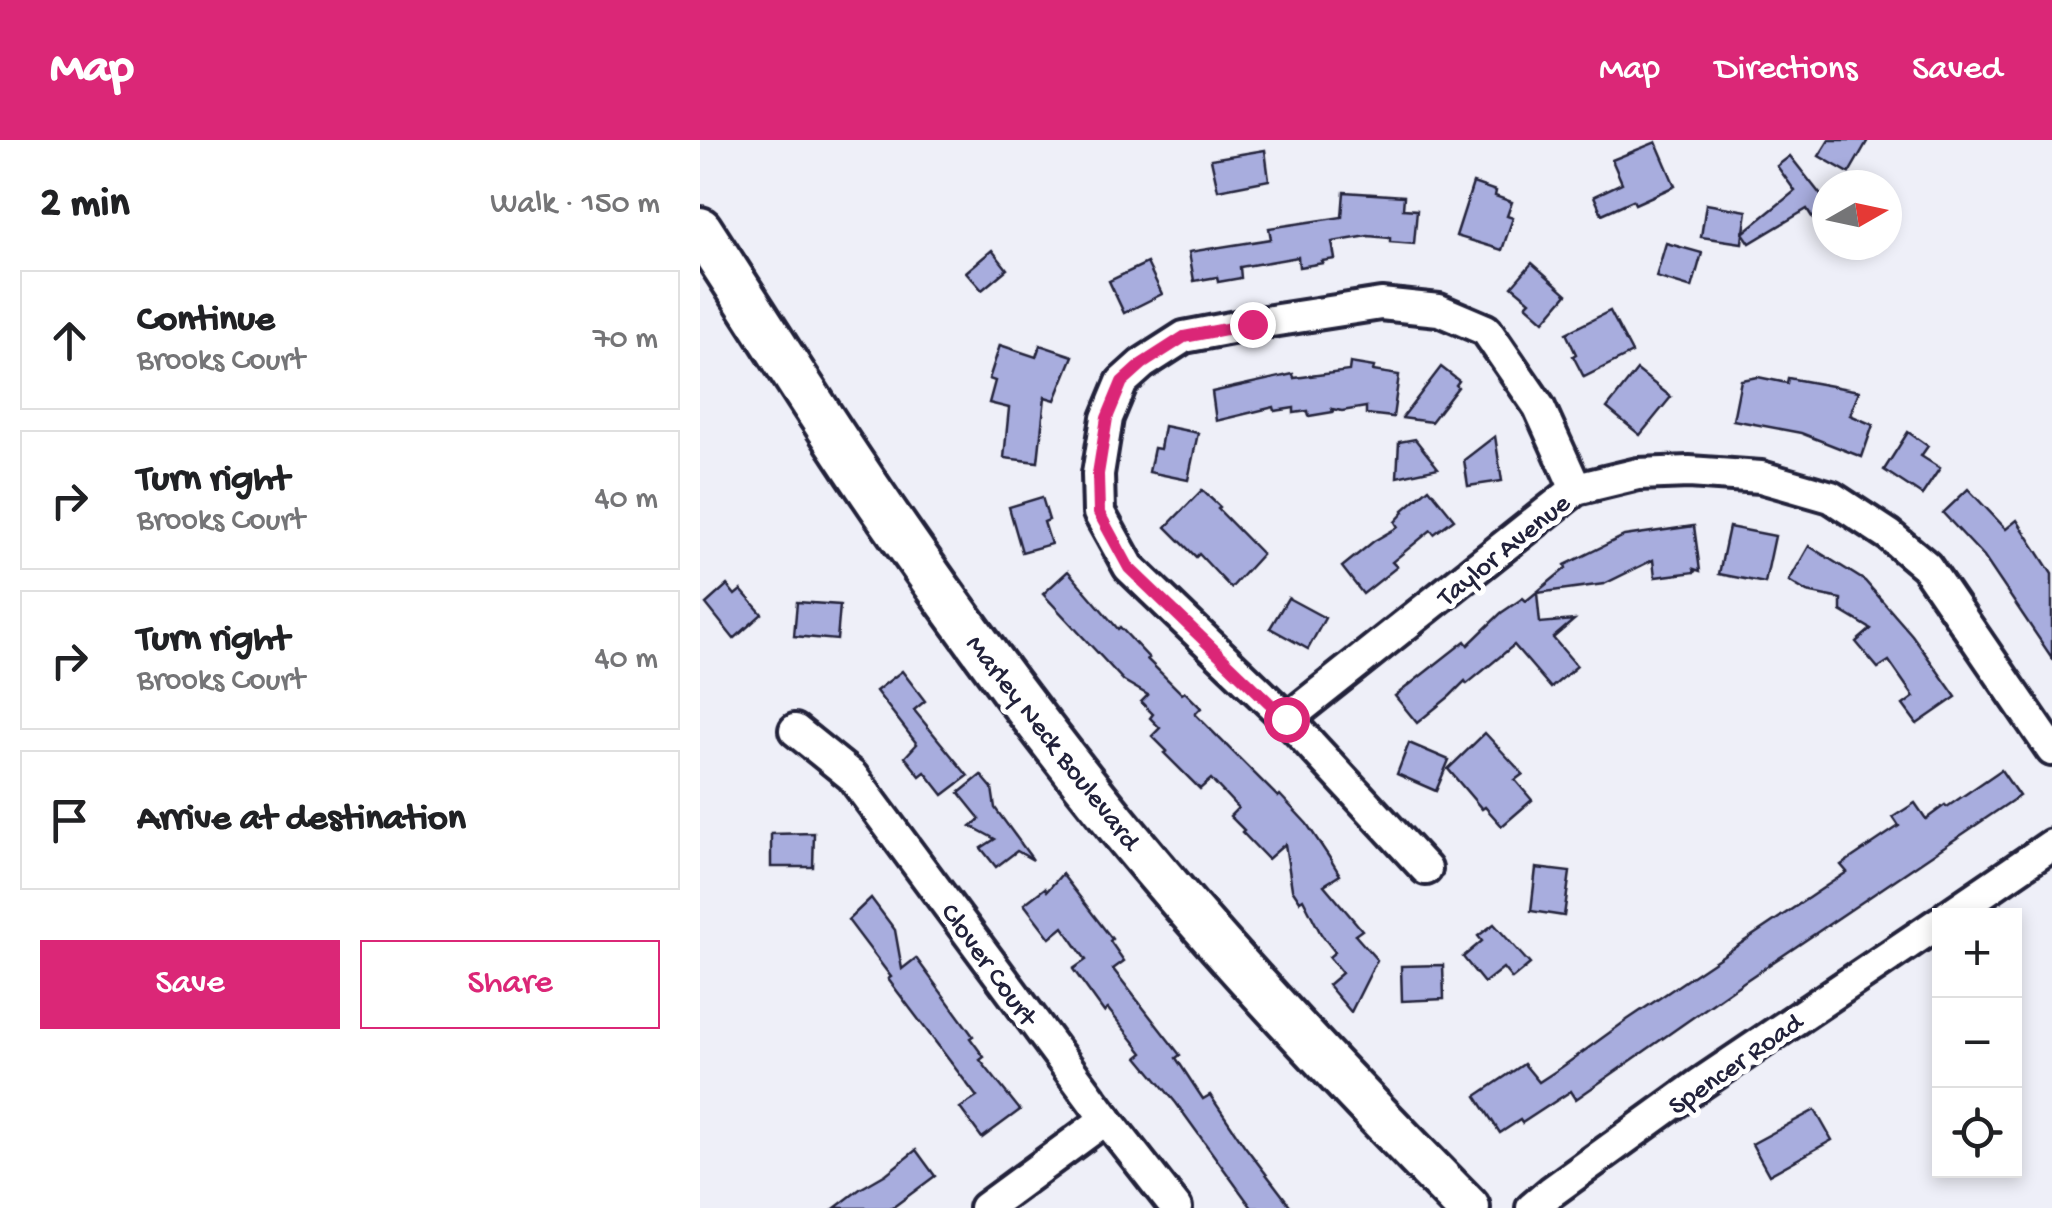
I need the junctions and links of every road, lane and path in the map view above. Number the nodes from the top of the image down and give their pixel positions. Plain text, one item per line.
1 (707, 256) edge
2 (1576, 488) junction
3 (1286, 719) junction
4 (795, 730) dead end
5 (2052, 750) edge
6 (2052, 846) edge
7 (1426, 868) dead end
8 (1960, 908) edge
9 (1932, 927) edge
10 (1106, 1119) junction
11 (985, 1208) edge
12 (1176, 1208) edge
13 (1468, 1208) edge
14 (1532, 1208) edge

1 - 13 main road, Marley Neck Boulevard
2 - 3 street, Taylor Avenue
2 - 3 street
2 - 5 street, Taylor Avenue
3 - 7 street
4 - 10 street, Clover Court
6 - 8 street
9 - 14 street, Spencer Road
10 - 11 street
10 - 12 street, Clover Court

